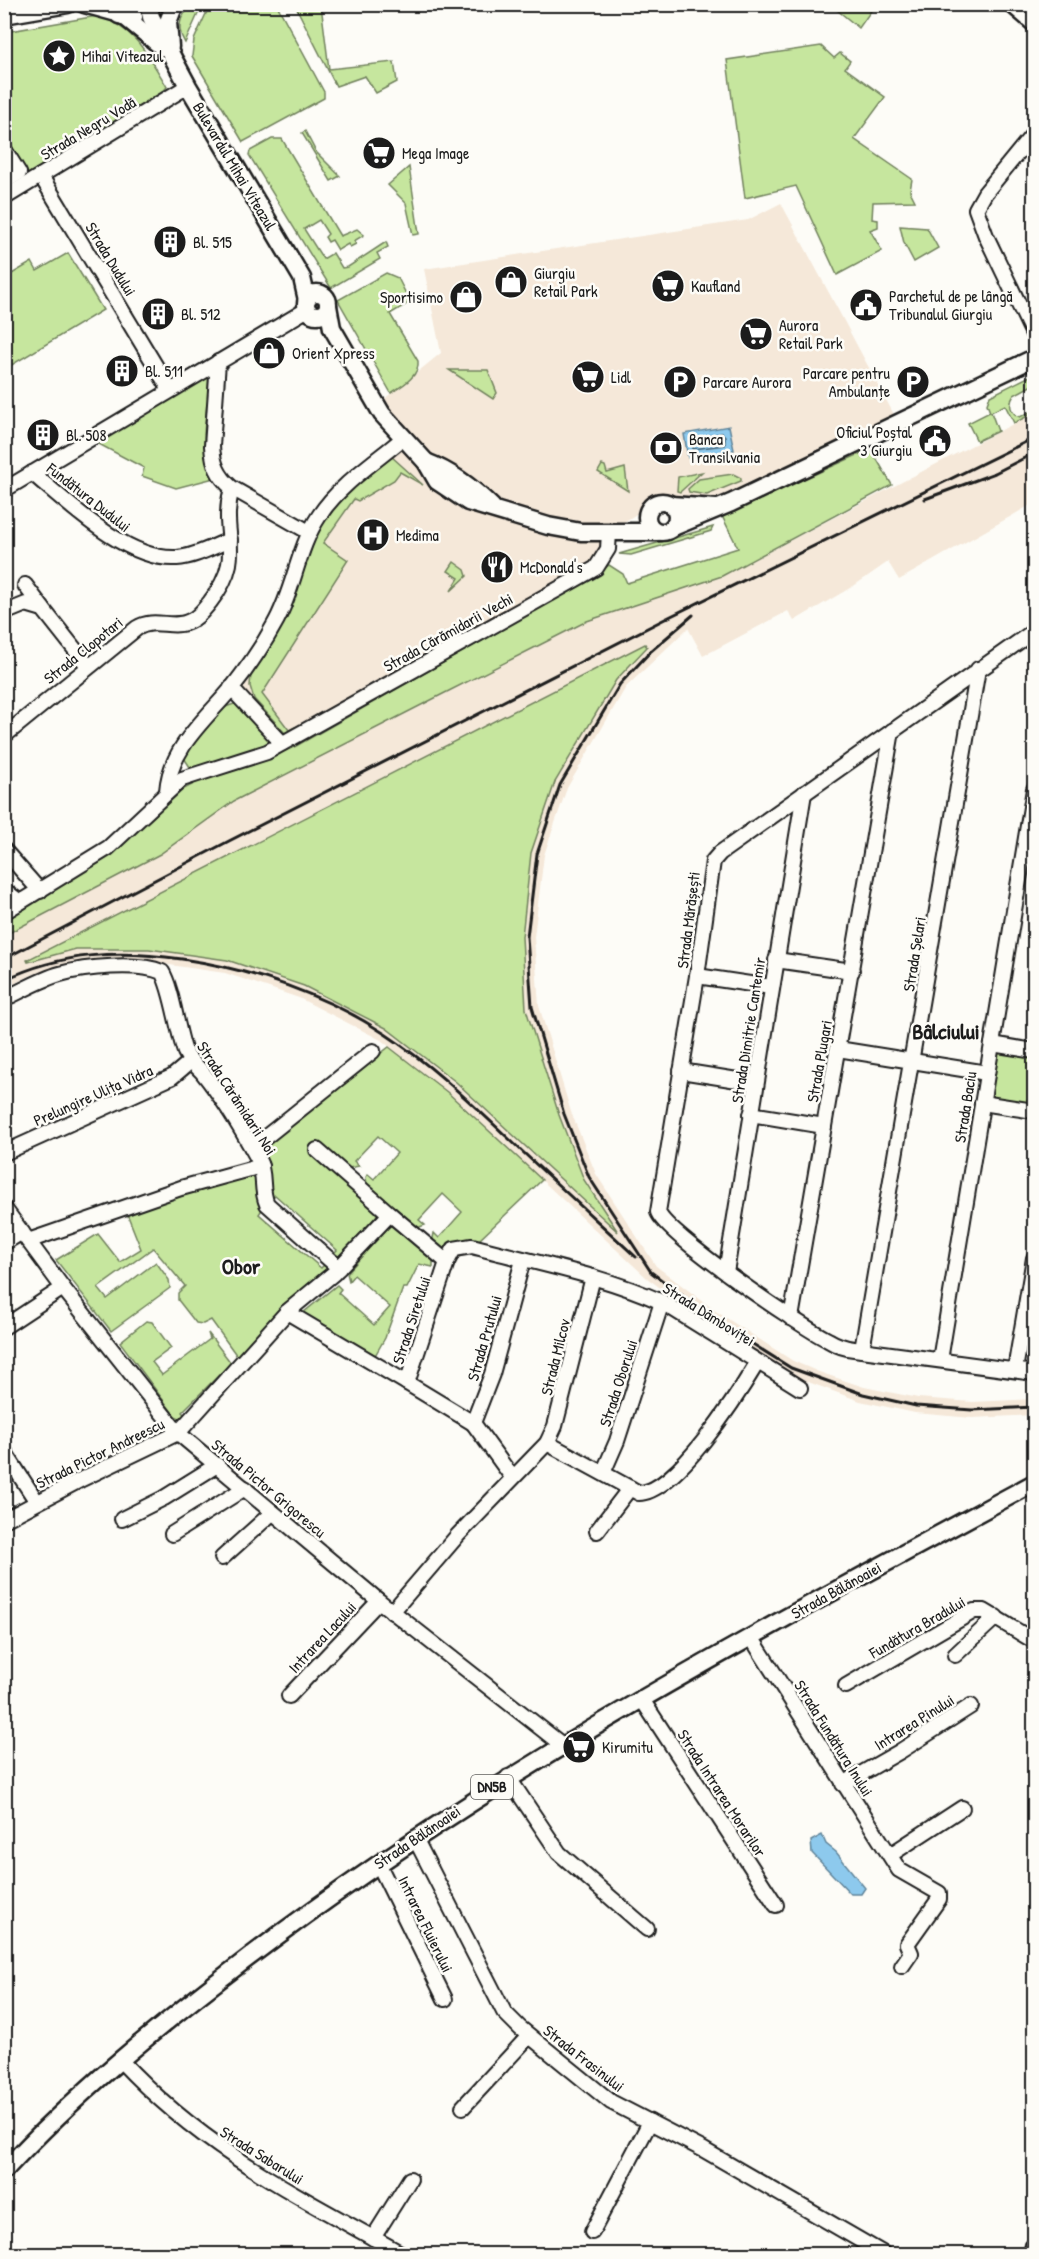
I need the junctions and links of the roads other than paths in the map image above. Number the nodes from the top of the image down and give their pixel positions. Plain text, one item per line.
1 (68, 4) edge
2 (84, 4) edge
3 (175, 4) edge
4 (1012, 4) edge
5 (149, 6) edge
6 (115, 11) edge
7 (4, 15) edge
8 (1035, 23) edge
9 (170, 54) junction
10 (188, 86) junction
11 (1035, 133) edge
12 (4, 149) edge
13 (41, 176) junction
14 (4, 182) edge
15 (4, 198) edge
16 (316, 305) junction
17 (1031, 320) edge
18 (1035, 336) edge
19 (1035, 358) edge
20 (218, 362) junction
21 (170, 390) junction
22 (402, 439) junction
23 (32, 473) junction
24 (232, 488) junction
25 (4, 490) edge
26 (671, 505) junction
27 (720, 508) junction
28 (649, 510) junction
29 (665, 530) junction
30 (309, 532) junction
31 (609, 532) junction
32 (230, 540) junction
33 (25, 585) dead end
34 (43, 609) junction
35 (4, 613) edge
36 (1035, 631) edge
37 (88, 666) junction
38 (978, 669) junction
39 (231, 688) junction
40 (892, 731) junction
41 (4, 736) edge
42 (282, 743) junction
43 (167, 791) junction
44 (1034, 792) edge
45 (804, 794) junction
46 (4, 850) edge
47 (4, 890) edge
48 (40, 891) junction
49 (20, 902) junction
50 (4, 912) edge
51 (776, 960) junction
52 (852, 971) junction
53 (697, 976) junction
54 (771, 987) junction
55 (4, 999) edge
56 (992, 1044) junction
57 (838, 1049) junction
58 (374, 1051) dead end
59 (1035, 1051) edge
60 (913, 1060) junction
61 (190, 1061) junction
62 (681, 1071) junction
63 (987, 1073) junction
64 (756, 1083) junction
65 (982, 1103) junction
66 (1035, 1111) edge
67 (751, 1114) junction
68 (824, 1126) junction
69 (252, 1149) junction
70 (317, 1150) dead end
71 (4, 1153) edge
72 (261, 1166) junction
73 (4, 1208) edge
74 (390, 1214) junction
75 (25, 1237) junction
76 (4, 1243) edge
77 (1035, 1258) edge
78 (522, 1260) junction
79 (447, 1262) junction
80 (339, 1268) junction
81 (726, 1272) junction
82 (592, 1278) junction
83 (63, 1288) junction
84 (662, 1302) junction
85 (287, 1312) junction
86 (791, 1318) junction
87 (4, 1327) edge
88 (862, 1350) junction
89 (939, 1360) junction
90 (757, 1363) junction
91 (1016, 1371) junction
92 (1035, 1373) edge
93 (407, 1383) junction
94 (801, 1388) dead end
95 (473, 1423) junction
96 (178, 1433) junction
97 (547, 1443) junction
98 (4, 1451) edge
99 (218, 1465) junction
100 (603, 1473) junction
101 (512, 1478) junction
102 (1035, 1483) edge
103 (245, 1488) junction
104 (630, 1488) junction
105 (37, 1502) junction
106 (272, 1513) junction
107 (122, 1519) dead end
108 (4, 1520) edge
109 (597, 1531) dead end
110 (172, 1534) dead end
111 (222, 1558) dead end
112 (379, 1601) junction
113 (392, 1612) junction
114 (996, 1617) junction
115 (751, 1637) junction
116 (1035, 1641) edge
117 (955, 1655) dead end
118 (846, 1686) dead end
119 (289, 1696) dead end
120 (641, 1698) junction
121 (971, 1706) dead end
122 (561, 1744) junction
123 (508, 1777) junction
124 (843, 1784) junction
125 (962, 1808) dead end
126 (415, 1838) junction
127 (890, 1855) junction
128 (378, 1863) junction
129 (776, 1905) dead end
130 (647, 1929) dead end
131 (902, 1966) dead end
132 (445, 1999) dead end
133 (528, 2036) junction
134 (121, 2061) junction
135 (463, 2107) dead end
136 (650, 2122) junction
137 (4, 2171) edge
138 (410, 2179) dead end
139 (592, 2232) dead end
140 (373, 2238) junction
141 (1035, 2247) edge
142 (402, 2254) edge
143 (884, 2254) edge
144 (1033, 2254) edge

1 - 7 main road
2 - 6 main road
3 - 9 main road
4 - 8 main road
5 - 6 main road
5 - 9 main road, Bulevardul Mihai Viteazul
6 - 9 main road, Bulevardul Mihai Viteazul
9 - 10 main road, Bulevardul Mihai Viteazul
10 - 13 street, Strada Negru Vodă
10 - 16 main road, Bulevardul Mihai Viteazul
11 - 17 street
12 - 14 street
13 - 15 street, Strada Negru Vodă
13 - 21 street, Strada Dudului
16 - 20 street
16 - 22 main road
17 - 18 street
19 - 27 main road
20 - 21 street
20 - 24 street
21 - 23 street
22 - 30 street
22 - 31 main road
23 - 25 street
23 - 32 street, Fundătura Dudului
24 - 30 street
24 - 32 street, Strada Clopotari
26 - 27 main road
26 - 28 main road
26 - 29 main road
27 - 29 main road
28 - 29 main road
28 - 31 main road
29 - 31 main road
30 - 39 street
31 - 42 street, Strada Cărămidarii Vechi
32 - 37 street, Strada Clopotari
33 - 34 street
34 - 35 street
34 - 37 street
36 - 38 street, Strada Mărășești
37 - 41 street, Strada Clopotari
38 - 40 street, Strada Mărășești
38 - 60 street, Strada Șelari
39 - 42 street
39 - 43 street
40 - 45 street, Strada Mărășești
40 - 52 street, Strada Plugari
42 - 43 street, Strada Cărămidarii Vechi
43 - 48 street, Strada Cărămidarii Vechi
44 - 56 street, Strada Baciu
45 - 51 street, Strada Dimitrie Cantemir
45 - 53 street, Strada Mărășești
46 - 48 street
47 - 49 street
48 - 49 street, Strada Cărămidarii Vechi
49 - 50 street, Strada Cărămidarii Vechi
51 - 52 street
51 - 54 street, Strada Dimitrie Cantemir
52 - 57 street, Strada Plugari
53 - 54 street
53 - 62 street, Strada Mărășești
54 - 64 street, Strada Dimitrie Cantemir
55 - 61 street, Strada Cărămidarii Noi
56 - 59 street
56 - 63 street, Strada Baciu
57 - 60 street
57 - 68 street, Strada Plugari
58 - 69 street
60 - 63 street
60 - 88 street, Strada Șelari
61 - 69 street, Strada Cărămidarii Noi
61 - 71 street, Prelungire Ulița Vidra
62 - 64 street
62 - 81 street, Strada Mărășești
63 - 65 street, Strada Baciu
64 - 67 street, Strada Dimitrie Cantemir
65 - 66 street
65 - 89 street, Strada Baciu
67 - 68 street
67 - 81 street, Strada Dimitrie Cantemir
68 - 86 street, Strada Plugari
69 - 72 street, Strada Cărămidarii Noi
70 - 74 street
72 - 75 street
72 - 80 street, Strada Cărămidarii Noi
73 - 75 street, Strada Pictor Grigorescu
74 - 79 street
74 - 80 street
75 - 76 street
75 - 83 street, Strada Pictor Grigorescu
77 - 91 street
78 - 79 street, Strada Dâmboviței
78 - 82 street, Strada Dâmboviței
78 - 95 street, Strada Prutului
79 - 93 street, Strada Siretului
80 - 85 street
81 - 86 street
82 - 84 street, Strada Dâmboviței
82 - 97 street, Strada Milcov
83 - 87 street
83 - 96 street, Strada Pictor Grigorescu
84 - 90 street, Strada Dâmboviței
84 - 100 street, Strada Oborului
85 - 93 street
85 - 96 street
86 - 88 street
88 - 89 street
89 - 91 street
90 - 94 street
90 - 104 street, Strada Dâmboviței
91 - 92 street
93 - 95 street, Strada Siretului
95 - 101 street
96 - 99 street, Strada Pictor Grigorescu
96 - 105 street, Strada Pictor Andreescu
97 - 100 street
97 - 101 street
98 - 105 street
99 - 103 street, Strada Pictor Grigorescu
99 - 107 street
100 - 104 street
101 - 113 street
102 - 115 main road, Strada Bălănoaiei / DN5B
103 - 106 street, Strada Pictor Grigorescu
103 - 110 street
104 - 109 street
105 - 108 street, Strada Pictor Andreescu
106 - 111 street
106 - 112 street, Strada Pictor Grigorescu
112 - 113 street, Strada Pictor Grigorescu
112 - 119 street, Intrarea Lacului
113 - 122 street, Strada Pictor Grigorescu
114 - 116 street, Fundătura Bradului
114 - 117 street
114 - 118 street, Fundătura Bradului
115 - 120 main road, Strada Bălănoaiei / DN5B
115 - 124 street, Strada Fundătura Inului
120 - 122 main road, Strada Bălănoaiei / DN5B
120 - 129 street, Strada Intrarea Morarilor
121 - 124 street, Intrarea Pinului
122 - 123 main road, Strada Bălănoaiei / DN5B
123 - 126 main road, Strada Bălănoaiei / DN5B
123 - 130 street
124 - 127 street, Strada Fundătura Inului
125 - 127 street
126 - 128 main road, Strada Bălănoaiei / DN5B
126 - 133 street, Strada Frasinului
127 - 131 street, Strada Fundătura Inului
128 - 132 street, Intrarea Fluierului
128 - 134 main road, Strada Bălănoaiei / DN5B
133 - 135 street
133 - 136 street, Strada Frasinului
134 - 137 main road, Strada Bălănoaiei / DN5B
134 - 140 street, Strada Sabarului
136 - 139 street
136 - 143 street, Strada Frasinului
138 - 140 street
140 - 142 street, Strada Sabarului
141 - 144 main road

